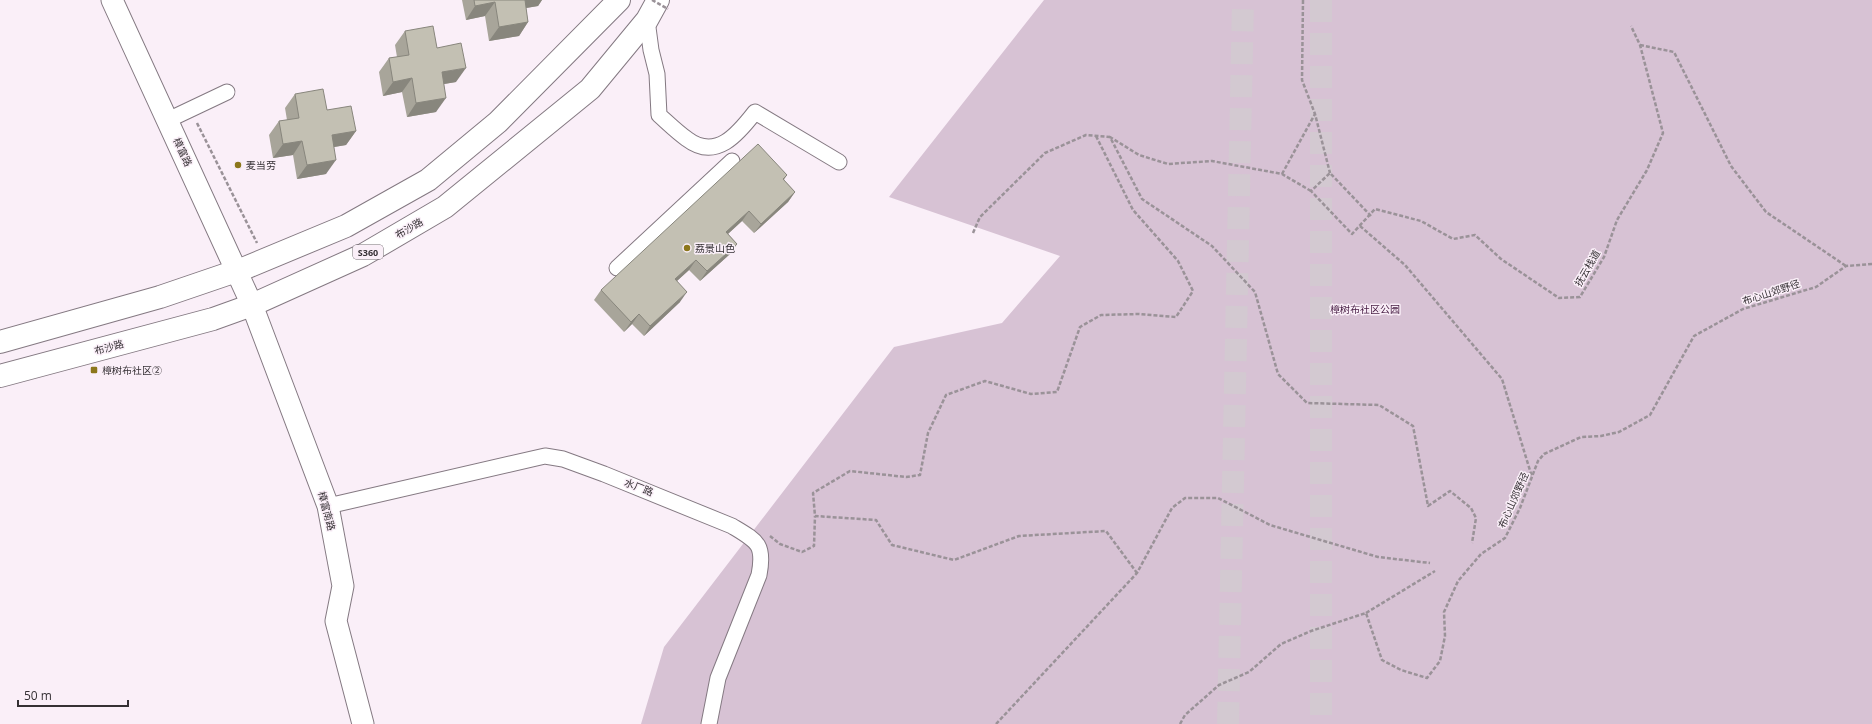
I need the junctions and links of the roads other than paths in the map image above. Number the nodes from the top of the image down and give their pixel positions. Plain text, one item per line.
1 (112, 0) edge
2 (619, 0) edge
3 (663, 4) edge
4 (649, 10) edge
5 (226, 92) dead end
6 (168, 120) junction
7 (732, 161) dead end
8 (839, 162) dead end
9 (346, 226) junction
10 (363, 255) junction
11 (617, 268) dead end
12 (236, 271) junction
13 (252, 305) junction
14 (0, 342) edge
15 (0, 376) edge
16 (328, 506) junction
17 (363, 724) edge
18 (709, 724) edge

1 - 6 street, 樟富路
2 - 9 main road
3 - 4 main road, 布沙路 / S360
4 - 8 street
4 - 10 main road, 布沙路 / S360
5 - 6 street
6 - 12 street, 樟富路
7 - 11 street
9 - 10 main road
9 - 12 main road
10 - 13 main road, 布沙路 / S360
12 - 13 street, 樟富路
12 - 14 main road
13 - 15 main road, 布沙路 / S360
13 - 16 street, 樟富南路
16 - 17 street, 樟富南路
16 - 18 street, 水厂路

